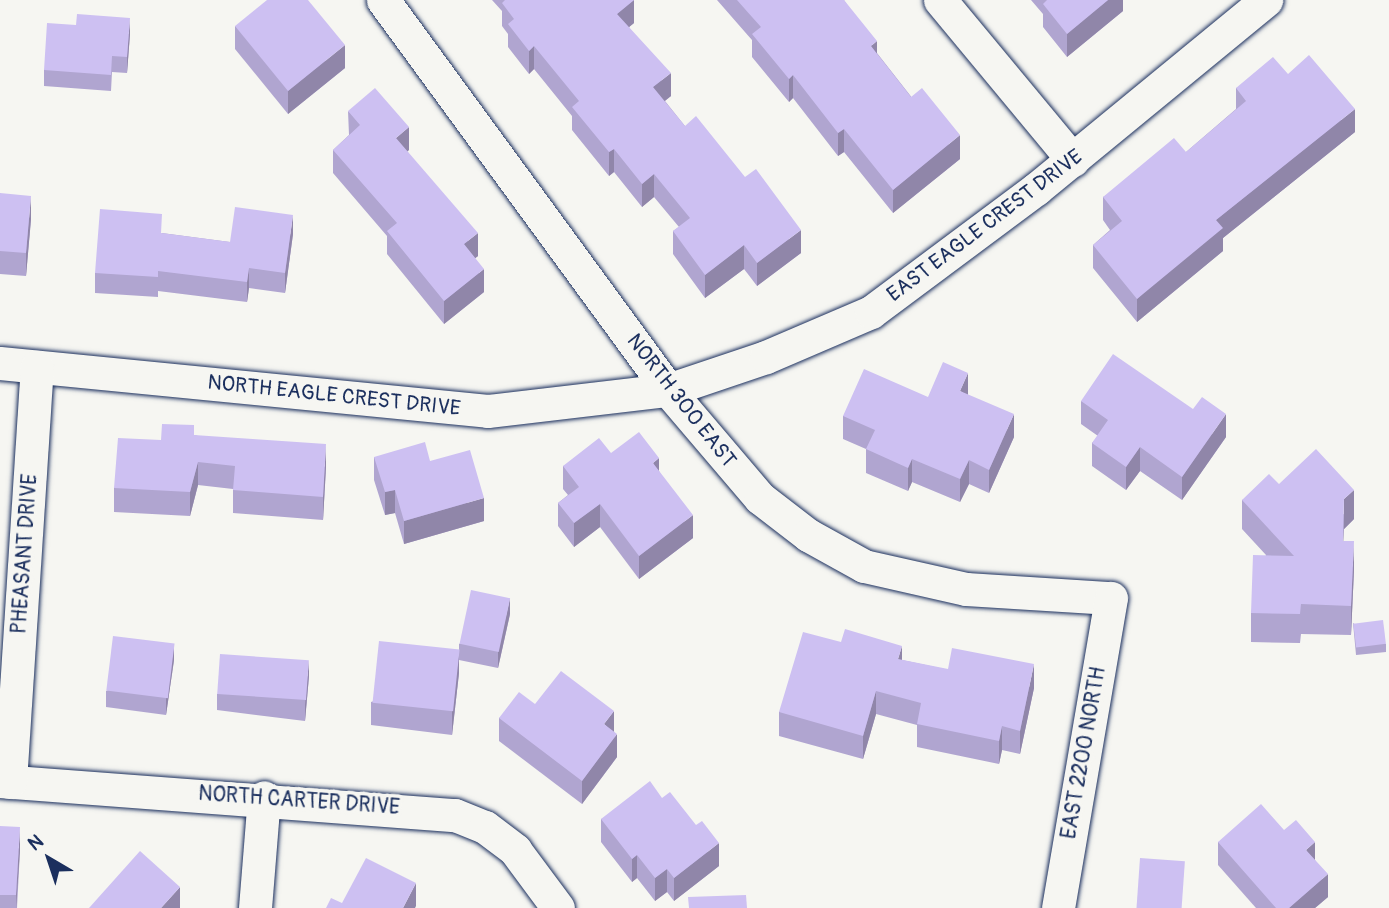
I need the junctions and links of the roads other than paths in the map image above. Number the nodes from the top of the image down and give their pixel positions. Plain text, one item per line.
1 (383, 0) edge
2 (940, 0) edge
3 (1266, 0) edge
4 (1073, 160) junction
5 (0, 363) edge
6 (37, 367) junction
7 (668, 390) junction
8 (1111, 598) joint
9 (5, 782) edge
10 (264, 797) junction
11 (255, 908) edge
12 (558, 908) edge
13 (1058, 908) edge

1 - 7 street, NORTH 300 EAST
2 - 4 street
3 - 4 street, EAST EAGLE CREST DRIVE
4 - 7 street, EAST EAGLE CREST DRIVE
5 - 6 street, NORTH EAGLE CREST DRIVE
6 - 7 street, NORTH EAGLE CREST DRIVE
6 - 9 street, PHEASANT DRIVE
7 - 8 street, NORTH 300 EAST
8 - 13 street, EAST 2200 NORTH
9 - 10 street, NORTH CARTER DRIVE
10 - 11 street
10 - 12 street, NORTH CARTER DRIVE

